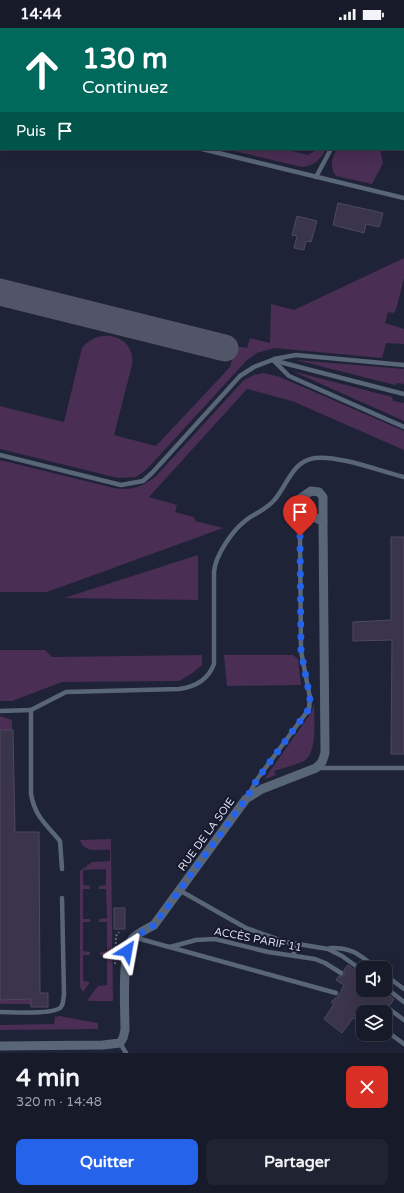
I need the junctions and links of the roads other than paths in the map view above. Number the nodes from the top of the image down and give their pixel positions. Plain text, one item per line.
1 (206, 150) edge
2 (330, 150) edge
3 (316, 177) junction
4 (404, 198) edge
5 (272, 360) junction
6 (404, 365) edge
7 (404, 394) edge
8 (404, 427) edge
9 (0, 455) edge
10 (404, 476) edge
11 (323, 521) dead end
12 (300, 536) dead end
13 (31, 710) junction
14 (0, 711) edge
15 (316, 768) junction
16 (404, 768) edge
17 (246, 799) junction
18 (62, 869) dead end
19 (179, 890) junction
20 (62, 898) dead end
21 (133, 938) junction
22 (298, 944) junction
23 (170, 947) junction
24 (328, 948) junction
25 (292, 955) junction
26 (367, 961) edge
27 (356, 966) edge
28 (341, 973) dead end
29 (392, 980) edge
30 (404, 989) edge
31 (336, 993) dead end
32 (392, 993) edge
33 (404, 1002) edge
34 (392, 1011) edge
35 (0, 1012) edge
36 (404, 1020) edge
37 (392, 1035) edge
38 (120, 1043) junction
39 (404, 1044) edge
40 (0, 1046) edge
41 (126, 1053) edge

1 - 3 lane
2 - 3 lane
3 - 4 lane
5 - 6 lane
5 - 7 lane
5 - 8 lane
5 - 9 lane
10 - 13 lane
11 - 15 street
12 - 17 lane
13 - 14 lane
13 - 18 lane
15 - 16 lane
15 - 17 street, RUE DE LA SOIE
17 - 19 street, RUE DE LA SOIE
19 - 21 street, RUE DE LA SOIE
19 - 22 lane
20 - 35 lane
21 - 23 lane, ACCÈS PARIF 11
21 - 38 street
22 - 24 lane
22 - 25 lane
23 - 25 lane, ACCÈS PARIF 11
23 - 31 lane, ACCÈS PARIF 11
24 - 26 lane
24 - 27 lane
25 - 28 lane, ACCÈS PARIF 11
29 - 30 lane
32 - 33 lane
34 - 36 lane
37 - 39 lane
38 - 40 street
38 - 41 lane

